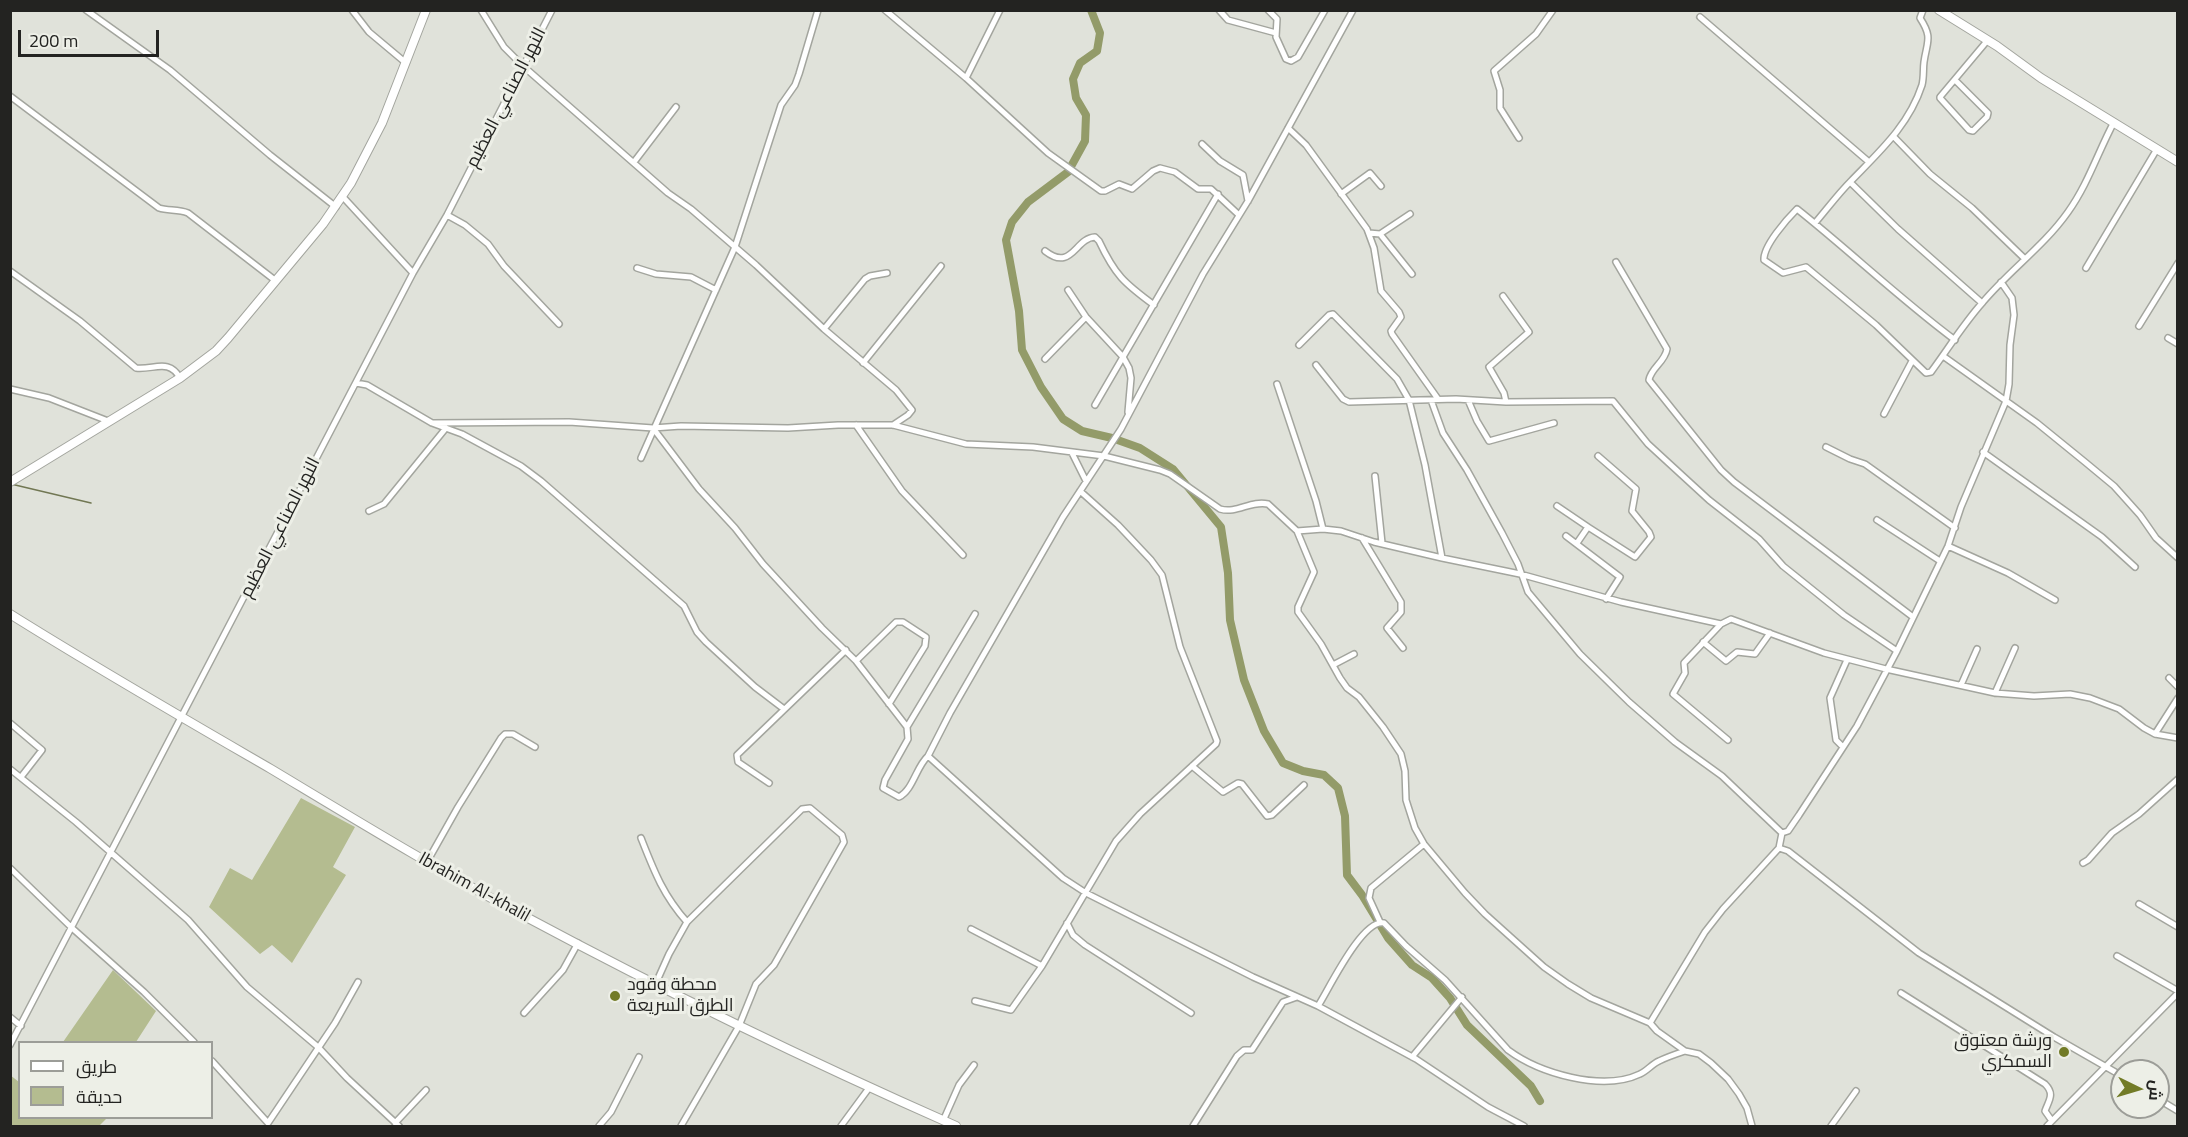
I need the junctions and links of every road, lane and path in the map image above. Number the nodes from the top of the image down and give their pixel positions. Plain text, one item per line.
1 (87, 10) edge
2 (352, 10) edge
3 (426, 10) edge
4 (481, 10) edge
5 (552, 10) edge
6 (818, 10) edge
7 (885, 10) edge
8 (1000, 10) edge
9 (1219, 10) edge
10 (1268, 10) edge
11 (1325, 10) edge
12 (1353, 10) edge
13 (1553, 10) edge
14 (1923, 10) edge
15 (1942, 11) edge
16 (1700, 17) dead end
17 (1276, 33) junction
18 (1988, 41) junction
19 (406, 63) junction
20 (523, 66) junction
21 (966, 78) junction
22 (1954, 80) junction
23 (10, 96) edge
24 (676, 106) dead end
25 (2114, 122) junction
26 (1288, 128) junction
27 (1894, 137) junction
28 (1519, 138) dead end
29 (1202, 144) dead end
30 (2157, 149) junction
31 (634, 162) junction
32 (1869, 162) junction
33 (2178, 162) edge
34 (1850, 182) junction
35 (1381, 186) dead end
36 (1218, 194) junction
37 (1341, 194) junction
38 (343, 197) junction
39 (1248, 201) junction
40 (336, 207) junction
41 (1410, 214) dead end
42 (447, 215) junction
43 (1239, 215) junction
44 (1815, 223) junction
45 (1369, 233) junction
46 (1380, 234) junction
47 (735, 247) junction
48 (1045, 251) dead end
49 (2025, 259) junction
50 (1616, 262) dead end
51 (2178, 263) edge
52 (941, 266) dead end
53 (637, 268) dead end
54 (2086, 268) dead end
55 (10, 271) edge
56 (414, 273) junction
57 (887, 273) dead end
58 (1412, 274) dead end
59 (276, 281) junction
60 (2001, 282) junction
61 (716, 290) junction
62 (1068, 290) dead end
63 (1503, 296) dead end
64 (1982, 303) junction
65 (1154, 305) junction
66 (1086, 317) junction
67 (559, 324) dead end
68 (2139, 326) dead end
69 (824, 329) junction
70 (2168, 338) dead end
71 (1955, 340) junction
72 (2178, 344) edge
73 (1299, 345) dead end
74 (1943, 356) junction
75 (1123, 357) junction
76 (1045, 359) dead end
77 (1912, 361) junction
78 (863, 363) junction
79 (1316, 365) dead end
80 (180, 378) junction
81 (356, 382) junction
82 (1277, 384) dead end
83 (10, 389) edge
84 (1438, 399) junction
85 (1409, 400) junction
86 (1431, 400) junction
87 (1468, 400) junction
88 (2006, 401) junction
89 (1506, 402) junction
90 (1095, 405) dead end
91 (1884, 414) dead end
92 (1128, 416) junction
93 (108, 422) junction
94 (432, 423) junction
95 (1554, 423) dead end
96 (856, 425) junction
97 (893, 425) junction
98 (446, 428) junction
99 (653, 428) junction
100 (1826, 447) dead end
101 (1983, 452) junction
102 (1072, 453) junction
103 (1104, 456) junction
104 (1598, 456) dead end
105 (641, 458) dead end
106 (1375, 476) dead end
107 (1086, 481) junction
108 (10, 482) edge
109 (1080, 491) junction
110 (1557, 506) dead end
111 (369, 511) dead end
112 (1877, 520) dead end
113 (1588, 527) junction
114 (1955, 528) junction
115 (1323, 529) junction
116 (1297, 531) junction
117 (1566, 536) dead end
118 (1362, 538) junction
119 (1382, 543) junction
120 (1577, 543) junction
121 (1948, 546) junction
122 (963, 555) dead end
123 (1442, 558) junction
124 (2178, 558) edge
125 (1940, 561) junction
126 (2135, 567) dead end
127 (1520, 574) junction
128 (1606, 599) junction
129 (2055, 600) dead end
130 (10, 614) edge
131 (975, 614) dead end
132 (1913, 617) junction
133 (1720, 624) junction
134 (1770, 633) junction
135 (1703, 642) junction
136 (1403, 648) dead end
137 (2015, 648) dead end
138 (1977, 649) dead end
139 (846, 650) junction
140 (1897, 651) junction
141 (1354, 654) dead end
142 (1847, 660) junction
143 (856, 661) junction
144 (1332, 665) junction
145 (1886, 669) junction
146 (2169, 678) dead end
147 (1960, 686) junction
148 (2178, 687) edge
149 (1995, 693) junction
150 (2178, 698) edge
151 (889, 704) junction
152 (784, 709) junction
153 (182, 718) junction
154 (10, 723) edge
155 (907, 728) junction
156 (2154, 734) junction
157 (2178, 738) edge
158 (1728, 740) dead end
159 (535, 747) dead end
160 (1843, 747) junction
161 (928, 756) junction
162 (1192, 766) junction
163 (10, 769) edge
164 (21, 777) junction
165 (2178, 779) edge
166 (769, 783) dead end
167 (1304, 786) dead end
168 (1782, 833) junction
169 (641, 838) dead end
170 (1424, 844) junction
171 (1779, 849) junction
172 (112, 853) junction
173 (428, 862) junction
174 (2083, 863) dead end
175 (10, 868) edge
176 (1086, 893) junction
177 (2139, 904) dead end
178 (687, 922) junction
179 (1380, 922) junction
180 (1067, 923) junction
181 (2178, 927) edge
182 (72, 928) junction
183 (971, 929) dead end
184 (578, 943) junction
185 (2117, 956) dead end
186 (1042, 966) junction
187 (358, 982) dead end
188 (656, 983) junction
189 (2178, 992) edge
190 (1901, 993) dead end
191 (1298, 997) junction
192 (1461, 997) junction
193 (975, 1001) dead end
194 (1318, 1006) junction
195 (524, 1013) dead end
196 (1191, 1013) dead end
197 (10, 1017) edge
198 (1650, 1023) junction
199 (21, 1026) junction
200 (739, 1026) junction
201 (193, 1041) edge
202 (10, 1045) edge
203 (318, 1047) junction
204 (1685, 1051) junction
205 (639, 1057) dead end
206 (1412, 1057) junction
207 (213, 1062) edge
208 (974, 1065) dead end
209 (2105, 1066) junction
210 (2110, 1069) edge
211 (869, 1088) junction
212 (426, 1090) dead end
213 (1856, 1091) dead end
214 (943, 1121) junction
215 (2052, 1121) junction
216 (397, 1125) edge
217 (599, 1126) edge
218 (681, 1126) edge
219 (841, 1126) edge
220 (956, 1126) edge
221 (1193, 1126) edge
222 (1524, 1126) edge
223 (1752, 1126) edge
224 (1831, 1126) edge
225 (2047, 1126) edge

1 - 40 street
2 - 19 street
3 - 19 street
4 - 20 street
5 - 20 street, النهر الصناعي العظيم
6 - 47 street
7 - 21 street
8 - 21 street
9 - 17 street
10 - 17 street
11 - 17 street
12 - 26 street
13 - 28 street
14 - 27 street
15 - 18 street
16 - 32 street
18 - 22 street
18 - 25 street
19 - 38 street
20 - 31 street
20 - 42 street, النهر الصناعي العظيم
21 - 36 street
22 - 22 street
23 - 59 street
24 - 31 street
25 - 30 street
25 - 49 street
26 - 37 street
26 - 39 street
27 - 32 street
27 - 49 street
29 - 39 street
30 - 33 street
30 - 54 street
31 - 47 street
32 - 34 street
34 - 44 street
34 - 64 street
35 - 37 street
36 - 43 street
36 - 65 street
37 - 45 street
38 - 40 street
38 - 56 street
39 - 43 street
40 - 59 street
41 - 46 street
42 - 56 street, النهر الصناعي العظيم
42 - 67 street
43 - 92 street
44 - 71 street
44 - 77 street
45 - 46 street
45 - 84 street
46 - 58 street
47 - 61 street
47 - 69 street
48 - 65 street
49 - 60 street
50 - 132 street
51 - 68 street
52 - 78 street
53 - 61 street
55 - 80 street
56 - 81 street, النهر الصناعي العظيم
57 - 69 street
59 - 80 street
60 - 64 street
60 - 88 street
61 - 99 street
62 - 66 street
63 - 89 street
64 - 71 street
65 - 75 street
66 - 75 street
66 - 76 street
69 - 78 street
70 - 72 street
71 - 74 street
73 - 85 street
74 - 77 street
74 - 88 street
75 - 90 street
75 - 92 street
77 - 91 street
78 - 97 street
79 - 85 street
80 - 93 street
81 - 94 street
81 - 153 street, النهر الصناعي العظيم
82 - 115 street
83 - 93 street
84 - 86 street
84 - 87 street
85 - 86 street
85 - 123 street
86 - 127 street
87 - 89 street
87 - 95 street
88 - 101 street
88 - 124 street
89 - 140 street
92 - 103 street
93 - 108 street
94 - 98 street
94 - 99 street
96 - 97 street
96 - 99 street
96 - 122 street
97 - 102 street
98 - 111 street
98 - 152 street
99 - 105 street
99 - 139 street
100 - 114 street
101 - 114 street
101 - 126 street
102 - 103 street
102 - 107 street
103 - 107 street
103 - 116 street
104 - 113 street
106 - 119 street
107 - 109 street
109 - 161 street
109 - 162 street
110 - 113 street
112 - 125 street
113 - 120 street
114 - 121 street
115 - 116 street
115 - 118 street
116 - 144 street
117 - 120 street
118 - 119 street
118 - 136 street
119 - 123 street
120 - 128 street
121 - 125 street
121 - 129 street
123 - 127 street
125 - 132 street
127 - 128 street
127 - 168 street
128 - 133 street
130 - 153 street, Ibrahim Al-khalil
131 - 155 street
132 - 140 street
133 - 134 street
133 - 135 street
134 - 135 street
134 - 142 street
135 - 158 street
137 - 149 street
138 - 147 street
139 - 143 street
139 - 152 street
140 - 145 street
141 - 144 street
142 - 145 street
142 - 160 street
143 - 151 street
143 - 151 street
144 - 170 street
145 - 147 street
145 - 160 street
146 - 148 street
147 - 149 street
149 - 156 street
150 - 156 street
151 - 155 street
152 - 166 street
153 - 172 street, النهر الصناعي العظيم
153 - 173 street, Ibrahim Al-khalil
154 - 164 street
155 - 161 street
156 - 157 street
159 - 173 street
160 - 168 street
161 - 176 street
162 - 167 street
162 - 176 street
163 - 164 street
164 - 172 street
165 - 174 street
168 - 171 street
169 - 178 street
170 - 179 street
170 - 198 street
171 - 198 street
171 - 209 street
172 - 182 street, النهر الصناعي العظيم
172 - 203 street
173 - 184 street, Ibrahim Al-khalil
175 - 182 street
176 - 180 street
176 - 191 street
177 - 181 street
178 - 188 street
178 - 200 street
179 - 192 street
179 - 194 street
180 - 186 street
180 - 196 street
182 - 199 street, النهر الصناعي العظيم
182 - 201 street
183 - 186 street
184 - 188 street, Ibrahim Al-khalil
184 - 195 street
185 - 189 street
186 - 193 street
187 - 203 street
188 - 200 street, Ibrahim Al-khalil
189 - 209 street
190 - 215 street
191 - 194 street
191 - 221 street
192 - 204 street
192 - 206 street
194 - 206 street
197 - 199 street
198 - 204 street
199 - 202 street, النهر الصناعي العظيم
200 - 211 street, Ibrahim Al-khalil
200 - 218 street
203 - 207 street
203 - 216 street
204 - 223 street
205 - 217 street
206 - 222 street
208 - 214 street
209 - 210 street
209 - 215 street
211 - 214 street, Ibrahim Al-khalil
211 - 219 street
212 - 216 street
213 - 224 street
214 - 220 street, Ibrahim Al-khalil
215 - 225 street

